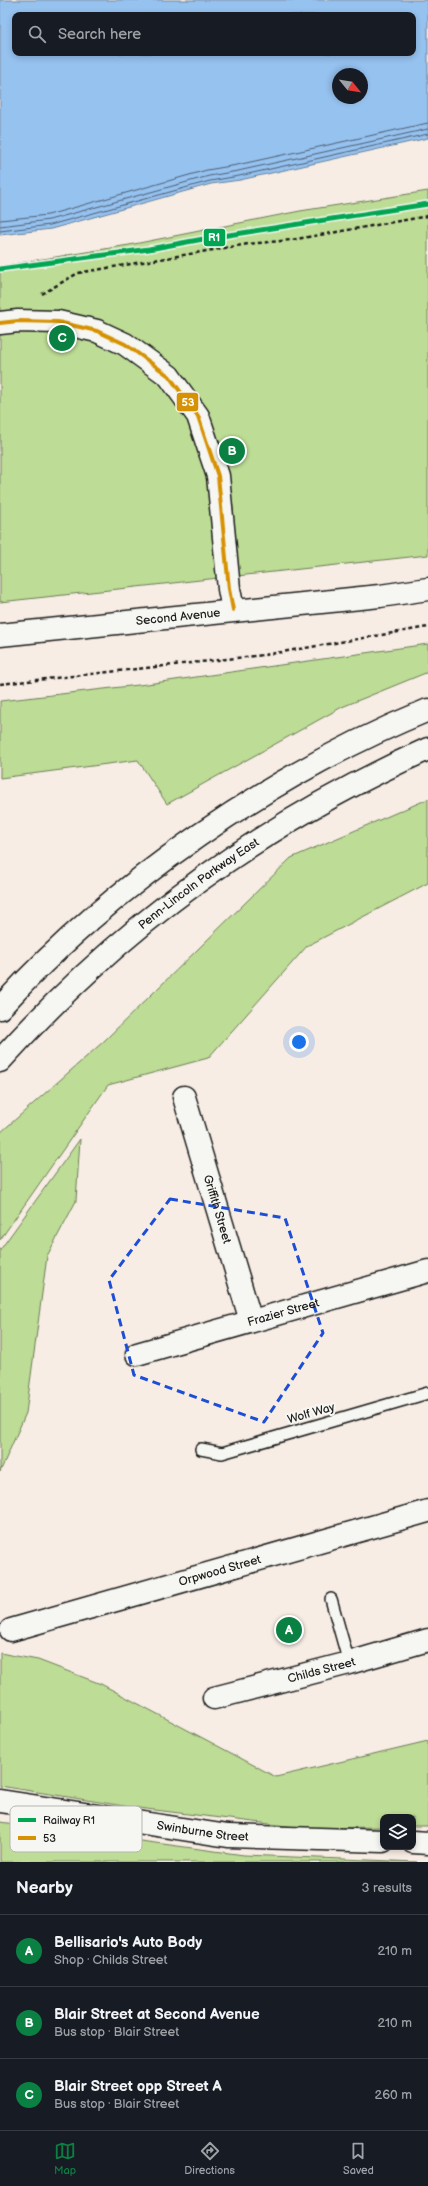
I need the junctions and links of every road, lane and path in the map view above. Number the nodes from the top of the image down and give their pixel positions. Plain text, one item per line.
1 (428, 216) edge
2 (42, 294) dead end
3 (0, 323) edge
4 (428, 589) edge
5 (232, 610) junction
6 (428, 627) edge
7 (0, 635) edge
8 (0, 684) edge
9 (428, 710) edge
10 (428, 749) edge
11 (0, 1008) edge
12 (0, 1061) edge
13 (184, 1096) dead end
14 (428, 1270) edge
15 (251, 1321) junction
16 (138, 1354) dead end
17 (428, 1393) edge
18 (201, 1449) dead end
19 (428, 1512) edge
20 (330, 1599) dead end
21 (11, 1630) dead end
22 (428, 1640) edge
23 (349, 1663) junction
24 (214, 1698) dead end
25 (0, 1801) edge
26 (33, 1806) edge
27 (142, 1823) edge
28 (380, 1841) edge
29 (416, 1842) edge
30 (428, 1843) edge

1 - 2 path
3 - 5 main road
4 - 5 main road, Second Avenue
5 - 7 main road, Second Avenue
6 - 8 path
9 - 11 main road
10 - 12 main road, Penn-Lincoln Parkway East
13 - 15 main road, Griffith Street
14 - 15 main road, Frazier Street
15 - 16 main road, Frazier Street
17 - 18 lane, Wolf Way
19 - 21 main road, Orpwood Street
20 - 23 lane
22 - 23 main road, Childs Street
23 - 24 main road, Childs Street
25 - 26 main road, Swinburne Street
27 - 28 main road, Swinburne Street
29 - 30 main road

